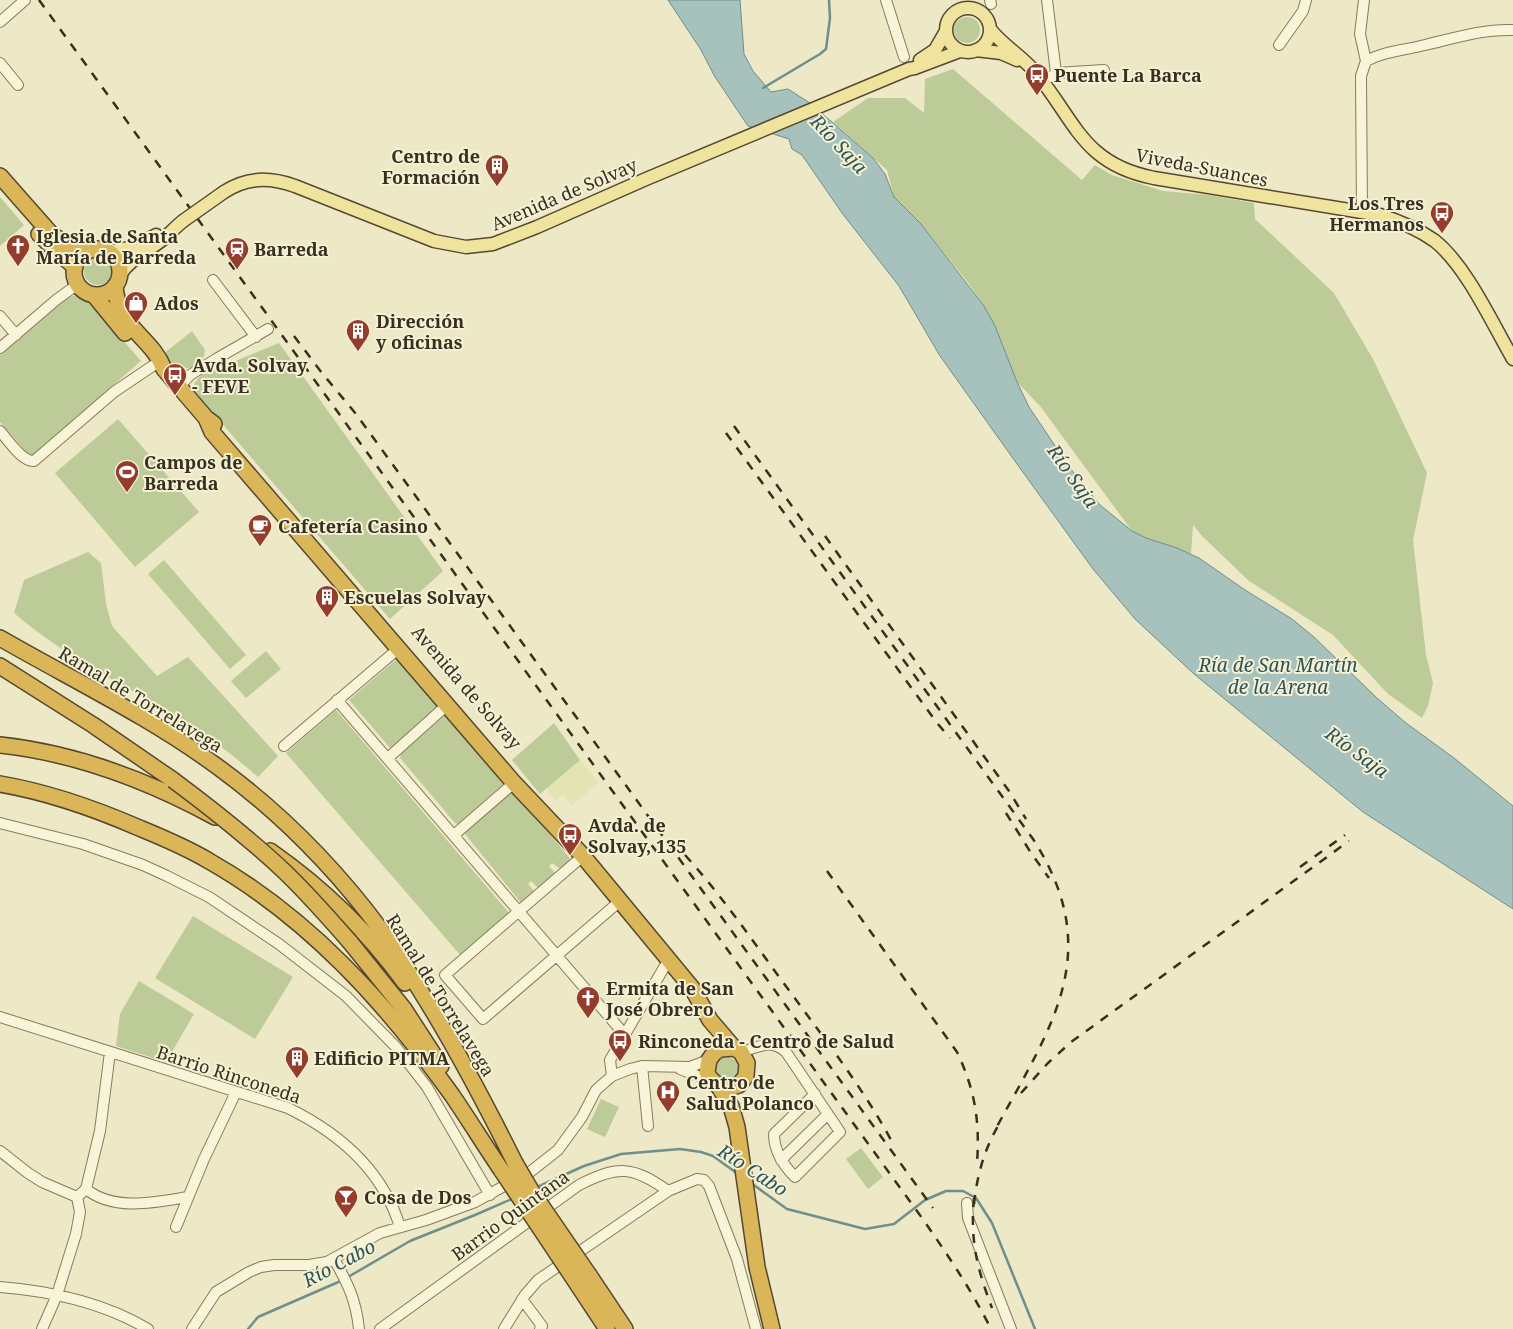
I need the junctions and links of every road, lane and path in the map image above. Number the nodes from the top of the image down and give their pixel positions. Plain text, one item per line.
1 (26, 0) edge
2 (886, 0) edge
3 (977, 0) edge
4 (1048, 0) edge
5 (1306, 0) edge
6 (1364, 0) edge
7 (961, 5) edge
8 (987, 6) edge
9 (0, 22) edge
10 (990, 29) junction
11 (1513, 30) edge
12 (946, 31) junction
13 (1279, 45) dead end
14 (976, 50) junction
15 (960, 51) junction
16 (1366, 61) junction
17 (1025, 62) junction
18 (0, 63) edge
19 (906, 63) junction
20 (1104, 70) dead end
21 (18, 85) dead end
22 (0, 176) edge
23 (0, 187) edge
24 (1362, 213) junction
25 (179, 224) junction
26 (90, 250) junction
27 (109, 252) junction
28 (75, 267) junction
29 (213, 280) dead end
30 (117, 281) junction
31 (78, 284) junction
32 (94, 295) junction
33 (0, 316) edge
34 (268, 329) dead end
35 (16, 335) junction
36 (256, 336) junction
37 (0, 348) edge
38 (1513, 359) edge
39 (162, 369) junction
40 (190, 375) junction
41 (180, 387) junction
42 (206, 418) junction
43 (0, 431) edge
44 (0, 638) edge
45 (398, 650) junction
46 (0, 666) edge
47 (337, 700) junction
48 (447, 705) junction
49 (0, 745) edge
50 (284, 746) dead end
51 (388, 758) junction
52 (514, 783) junction
53 (0, 784) edge
54 (0, 823) edge
55 (557, 828) junction
56 (454, 835) junction
57 (583, 856) junction
58 (620, 901) junction
59 (520, 911) junction
60 (557, 955) junction
61 (669, 959) junction
62 (0, 1017) edge
63 (710, 1020) junction
64 (625, 1035) junction
65 (110, 1052) junction
66 (741, 1054) junction
67 (711, 1056) junction
68 (642, 1066) junction
69 (672, 1067) junction
70 (612, 1076) junction
71 (716, 1085) junction
72 (739, 1085) junction
73 (236, 1092) junction
74 (815, 1094) junction
75 (828, 1114) junction
76 (648, 1126) dead end
77 (737, 1127) junction
78 (0, 1151) edge
79 (781, 1160) junction
80 (508, 1167) junction
81 (86, 1189) junction
82 (668, 1191) junction
83 (490, 1195) junction
84 (77, 1197) junction
85 (188, 1197) junction
86 (967, 1203) dead end
87 (176, 1227) dead end
88 (400, 1227) junction
89 (334, 1259) junction
90 (584, 1280) junction
91 (0, 1287) edge
92 (57, 1294) junction
93 (522, 1299) junction
94 (42, 1329) edge
95 (148, 1329) edge
96 (192, 1329) edge
97 (359, 1329) edge
98 (380, 1329) edge
99 (504, 1329) edge
100 (540, 1329) edge
101 (608, 1329) edge
102 (625, 1329) edge
103 (756, 1329) edge
104 (772, 1329) edge
105 (1011, 1329) edge

1 - 9 street
2 - 19 street
3 - 8 main road
4 - 20 street
5 - 13 street
6 - 16 street
7 - 8 main road
7 - 12 main road
8 - 10 main road
10 - 14 main road
10 - 17 main road, Viveda-Suances
11 - 16 street
12 - 15 main road
12 - 19 main road
14 - 15 main road
14 - 17 main road, Viveda-Suances
15 - 19 main road
16 - 24 street
17 - 24 main road, Viveda-Suances
18 - 21 street
19 - 25 main road, Avenida de Solvay, bridge
22 - 26 highway
23 - 28 highway
24 - 38 main road, Viveda-Suances
25 - 27 main road
25 - 30 main road
26 - 27 highway
26 - 28 highway
27 - 30 highway
28 - 31 highway
29 - 36 street
30 - 32 highway
30 - 39 highway, Avenida de Solvay
31 - 32 highway
31 - 35 street
32 - 39 highway, Avenida de Solvay
33 - 35 street
34 - 36 street
35 - 37 street
36 - 40 street
39 - 40 street
39 - 41 highway, Avenida de Solvay
39 - 43 street
40 - 41 street
41 - 42 highway, Avenida de Solvay
42 - 45 highway, Avenida de Solvay
42 - 55 highway, Avenida de Solvay
44 - 80 highway, Ramal de Torrelavega
45 - 47 street, Avenida de Solvay
45 - 48 highway, Avenida de Solvay
46 - 80 highway, bridge
47 - 50 street, Avenida de Solvay
47 - 51 street
48 - 51 street, Avenida de Solvay
48 - 52 highway, Avenida de Solvay
49 - 80 highway
51 - 56 street
52 - 55 highway, Avenida de Solvay
52 - 56 street
53 - 80 highway
54 - 83 street
55 - 57 highway, Avenida de Solvay
56 - 59 street
57 - 58 highway, Avenida de Solvay
57 - 59 street
58 - 60 street
58 - 61 highway, Avenida de Solvay
59 - 60 street
59 - 60 street
60 - 64 street
61 - 63 highway, Avenida de Solvay
61 - 64 street
62 - 65 street, Barrio Rinconeda
63 - 66 highway
63 - 67 highway
64 - 70 street
65 - 73 street, Barrio Rinconeda
65 - 81 street
66 - 67 highway
66 - 72 highway
66 - 74 street
67 - 69 street
67 - 71 highway
68 - 69 street
68 - 70 street
68 - 76 street
69 - 71 street
70 - 83 street
71 - 72 highway
71 - 77 highway
72 - 77 highway
73 - 85 street
73 - 88 street, Barrio Rinconeda
74 - 75 street
74 - 79 street
75 - 79 street
75 - 79 street
77 - 104 highway
78 - 84 street
80 - 90 highway, bridge
81 - 84 street
81 - 85 street
82 - 93 street
82 - 98 street, Barrio Quintana
82 - 103 street
83 - 88 street
84 - 92 street
85 - 87 street
86 - 105 street
88 - 89 street
89 - 96 street
89 - 97 street
90 - 101 highway
90 - 102 highway
91 - 92 street
92 - 94 street
92 - 95 street
93 - 99 street
93 - 100 street

